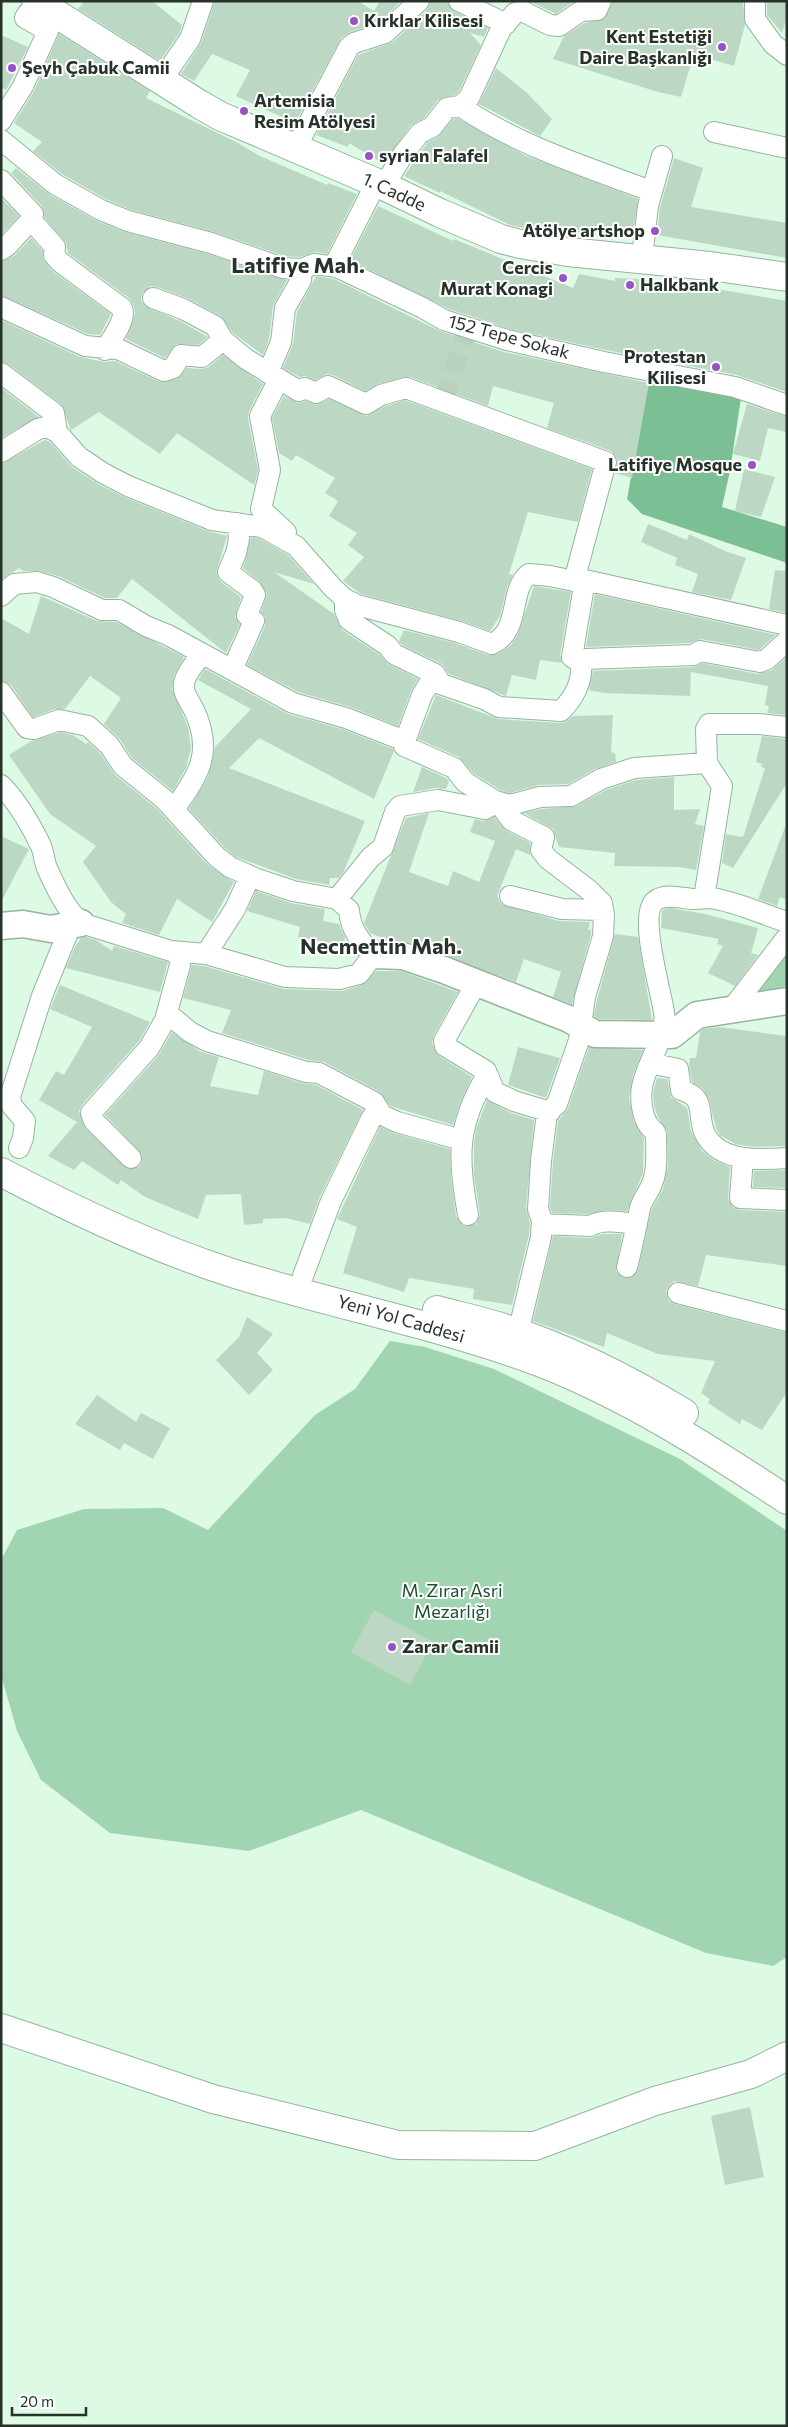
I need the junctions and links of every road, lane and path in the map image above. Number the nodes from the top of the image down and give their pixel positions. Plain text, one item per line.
1 (203, 1) edge
2 (419, 1) edge
3 (459, 1) edge
4 (602, 1) edge
5 (755, 1) edge
6 (32, 7) edge
7 (506, 24) junction
8 (787, 55) edge
9 (161, 81) junction
10 (460, 106) junction
11 (1, 121) edge
12 (714, 132) dead end
13 (1, 140) edge
14 (787, 148) edge
15 (295, 149) junction
16 (662, 156) dead end
17 (1, 180) edge
18 (378, 190) junction
19 (651, 191) junction
20 (31, 220) junction
21 (1, 250) edge
22 (642, 258) junction
23 (334, 266) junction
24 (302, 269) junction
25 (785, 277) edge
26 (153, 298) dead end
27 (1, 307) edge
28 (223, 340) junction
29 (105, 350) junction
30 (1, 373) edge
31 (274, 376) junction
32 (787, 405) edge
33 (57, 432) junction
34 (1, 452) edge
35 (237, 523) junction
36 (296, 546) junction
37 (579, 581) junction
38 (1, 596) edge
39 (345, 599) junction
40 (787, 625) edge
41 (787, 642) edge
42 (202, 654) junction
43 (581, 663) junction
44 (232, 670) junction
45 (434, 674) junction
46 (1, 692) edge
47 (787, 727) edge
48 (405, 741) junction
49 (707, 763) junction
50 (1, 785) edge
51 (498, 802) junction
52 (174, 809) junction
53 (250, 876) junction
54 (510, 896) dead end
55 (704, 898) junction
56 (337, 899) junction
57 (603, 910) junction
58 (787, 922) edge
59 (76, 924) junction
60 (1, 926) edge
61 (787, 937) edge
62 (179, 952) junction
63 (206, 954) junction
64 (372, 955) junction
65 (477, 982) junction
66 (787, 1001) edge
67 (730, 1011) junction
68 (167, 1012) junction
69 (582, 1025) junction
70 (656, 1047) junction
71 (487, 1075) junction
72 (378, 1110) junction
73 (550, 1112) junction
74 (462, 1140) junction
75 (10, 1151) edge
76 (131, 1158) dead end
77 (743, 1158) junction
78 (787, 1158) edge
79 (1, 1172) edge
80 (787, 1200) edge
81 (468, 1215) dead end
82 (542, 1224) junction
83 (637, 1224) junction
84 (627, 1267) dead end
85 (303, 1276) junction
86 (678, 1293) dead end
87 (787, 1321) edge
88 (518, 1333) junction
89 (787, 1479) edge
90 (787, 1500) edge
91 (1, 2028) edge
92 (787, 2056) edge

1 - 9 street
2 - 15 street
3 - 7 street
4 - 7 street
5 - 8 street
6 - 9 main road, 1. Cadde
6 - 11 street
7 - 10 street
9 - 15 main road, 1. Cadde
10 - 18 street
10 - 19 street
12 - 14 street
13 - 24 street, 152 Tepe Sokak
15 - 18 main road, 1. Cadde
16 - 19 street
17 - 20 street
18 - 22 main road, 1. Cadde
18 - 23 street
19 - 22 street
20 - 21 street
20 - 29 street
22 - 25 main road, 1. Cadde
23 - 24 street, 152 Tepe Sokak
23 - 32 street, 152 Tepe Sokak
24 - 31 street
26 - 28 street
27 - 29 street
28 - 29 street
28 - 31 street
30 - 33 street
31 - 36 street
31 - 37 street
33 - 34 street
33 - 35 street
35 - 36 street
35 - 44 street
36 - 39 street
37 - 39 street
37 - 40 street
37 - 43 street
38 - 42 street
39 - 45 street
41 - 43 street
42 - 44 street
42 - 52 street
43 - 45 street
44 - 48 street
45 - 48 street
46 - 52 street
47 - 49 street
48 - 51 street
49 - 51 street
49 - 55 street
50 - 59 street
51 - 56 street
51 - 57 street
52 - 53 street
53 - 56 street
53 - 63 street
54 - 57 street
55 - 58 street
55 - 70 street
56 - 64 street
57 - 69 street
59 - 60 street
59 - 62 street
59 - 75 street
61 - 67 street
62 - 63 street
62 - 68 street
63 - 64 street
64 - 65 street
65 - 69 street
65 - 71 street
66 - 67 street
67 - 70 street
68 - 72 street
68 - 76 street
69 - 70 street
69 - 73 street
70 - 77 street
70 - 83 street
71 - 73 street
71 - 74 street
72 - 74 street
72 - 85 street
73 - 82 street
74 - 81 street
75 - 85 main road, Yeni Yol Caddesi
77 - 78 street
77 - 80 street
79 - 90 main road, Yeni Yol Caddesi
82 - 83 street
82 - 88 street
83 - 84 street
85 - 88 main road, Yeni Yol Caddesi
86 - 87 street
88 - 89 main road, Yeni Yol Caddesi
91 - 92 main road

